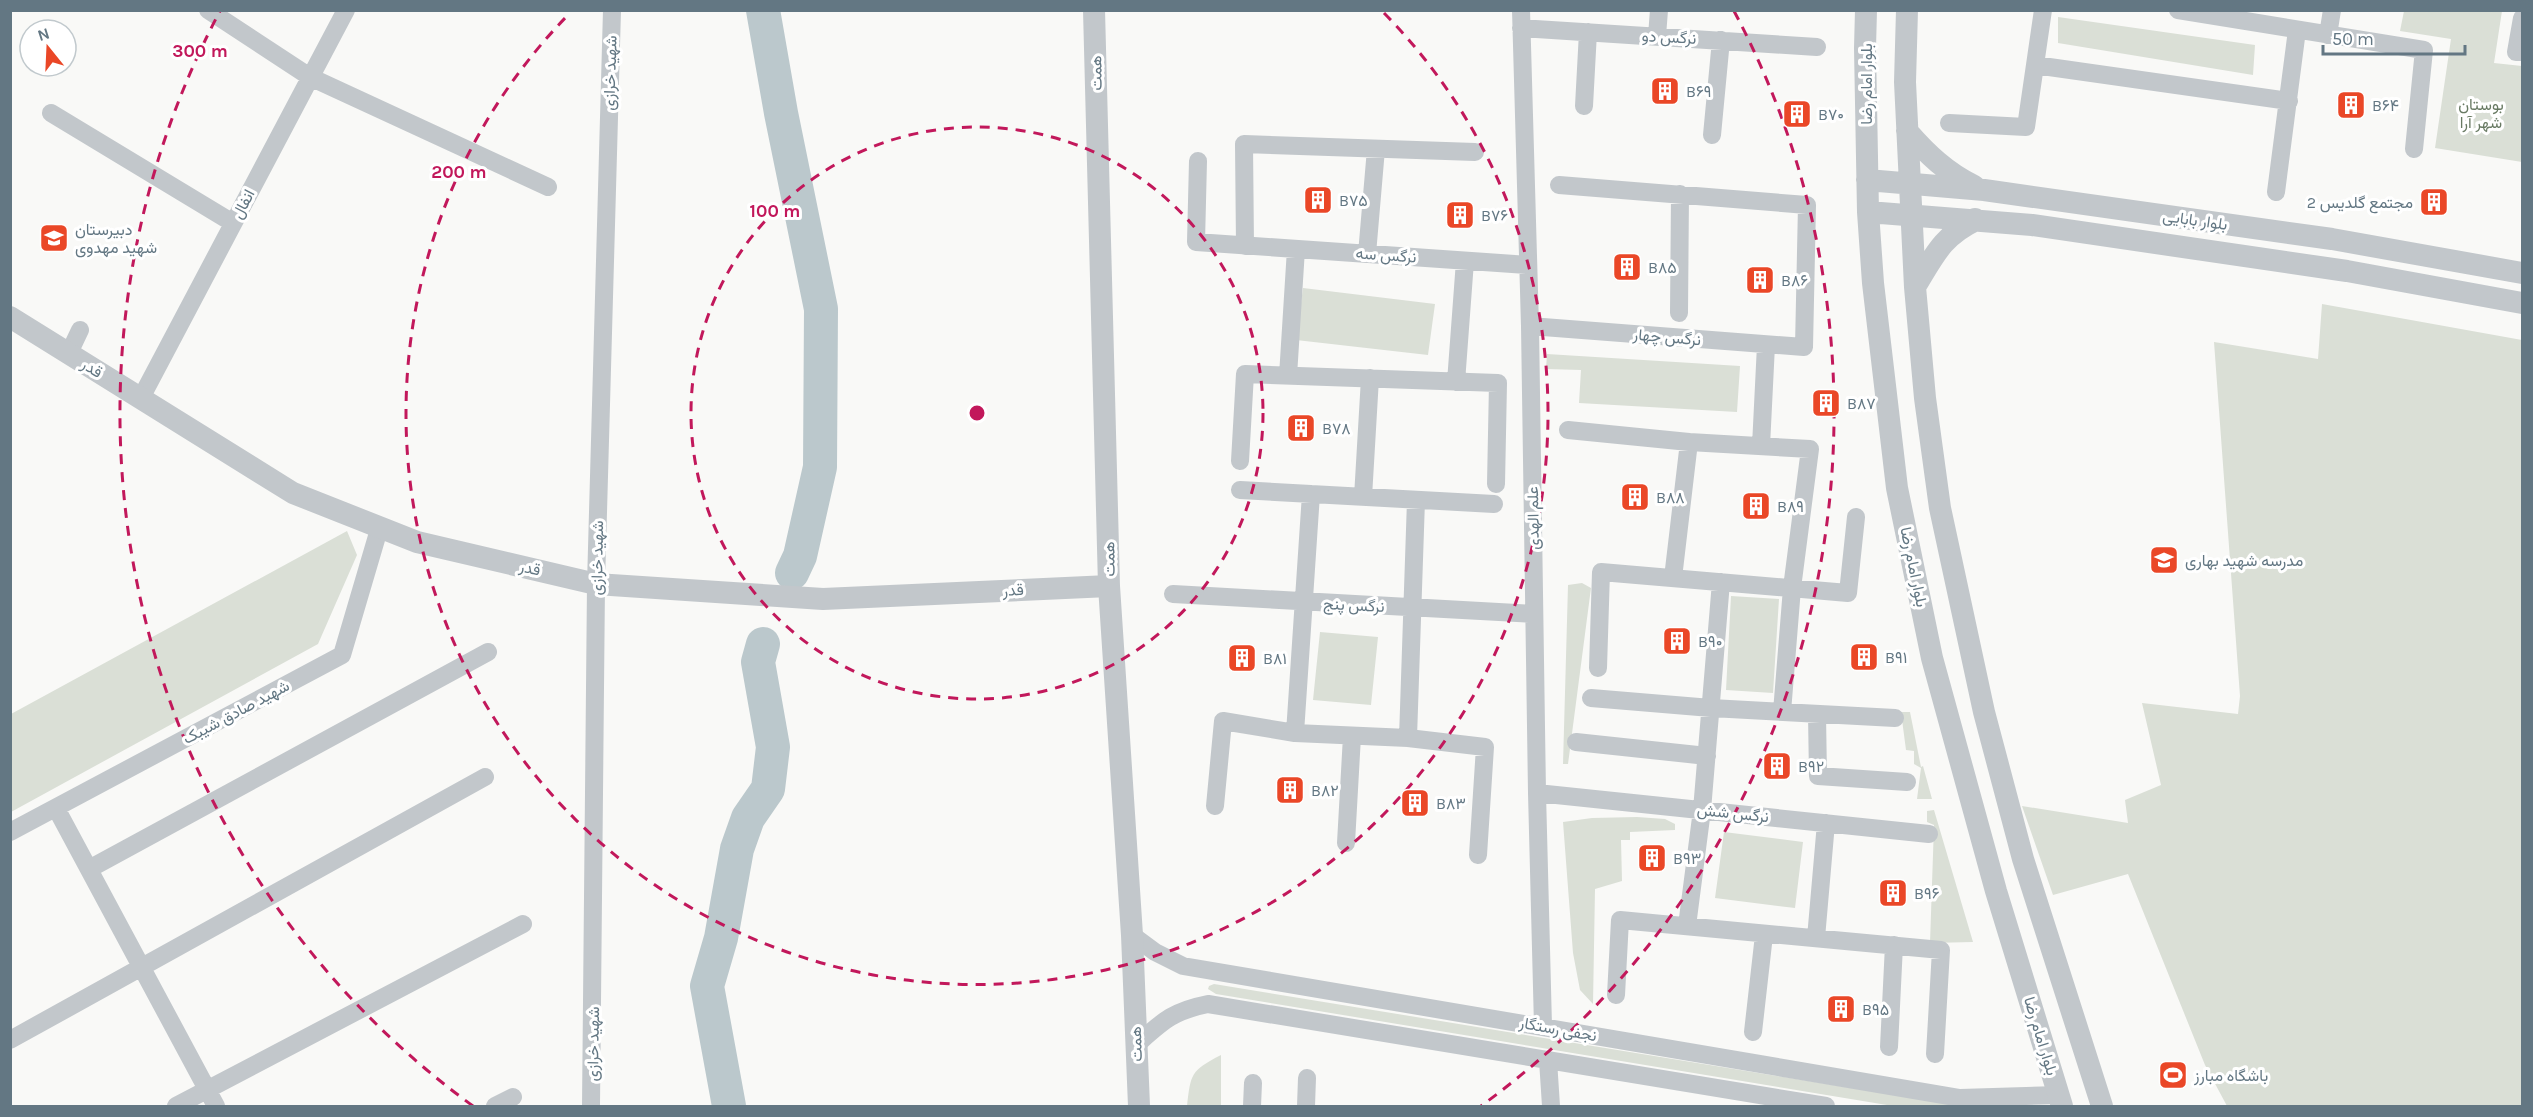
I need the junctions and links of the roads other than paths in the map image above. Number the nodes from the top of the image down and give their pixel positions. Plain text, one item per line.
1 (208, 10) edge
2 (345, 10) edge
3 (612, 10) edge
4 (1094, 10) edge
5 (1659, 10) edge
6 (1866, 10) edge
7 (1907, 10) edge
8 (2043, 10) edge
9 (2178, 10) edge
10 (2332, 10) edge
11 (2523, 18) edge
12 (1521, 19) edge
13 (2297, 30) junction
14 (1588, 32) junction
15 (2328, 35) junction
16 (1657, 36) junction
17 (1721, 40) junction
18 (1816, 47) dead end
19 (2523, 52) edge
20 (2035, 65) junction
21 (310, 77) junction
22 (2289, 101) junction
23 (1584, 106) dead end
24 (51, 113) dead end
25 (1949, 123) dead end
26 (1907, 131) junction
27 (1712, 135) dead end
28 (1376, 148) junction
29 (2414, 149) dead end
30 (1475, 152) dead end
31 (1197, 161) dead end
32 (1867, 180) junction
33 (1911, 184) junction
34 (1559, 185) dead end
35 (548, 187) dead end
36 (1984, 190) junction
37 (2276, 192) dead end
38 (1680, 194) junction
39 (1868, 212) junction
40 (1911, 215) junction
41 (1976, 220) junction
42 (233, 223) junction
43 (1245, 246) junction
44 (1296, 249) junction
45 (1367, 254) junction
46 (1465, 261) junction
47 (1528, 265) junction
48 (2523, 273) edge
49 (1915, 287) junction
50 (2523, 303) edge
51 (1679, 313) dead end
52 (10, 317) edge
53 (1530, 326) junction
54 (80, 330) dead end
55 (1767, 345) junction
56 (76, 357) junction
57 (1288, 376) junction
58 (1370, 378) junction
59 (1456, 382) junction
60 (141, 398) junction
61 (1568, 430) dead end
62 (1689, 442) junction
63 (1761, 446) junction
64 (1240, 460) dead end
65 (1496, 484) dead end
66 (1240, 490) dead end
67 (1311, 494) junction
68 (1363, 497) junction
69 (1416, 500) junction
70 (1494, 504) dead end
71 (1856, 517) dead end
72 (380, 526) junction
73 (1673, 578) junction
74 (1721, 582) junction
75 (596, 584) junction
76 (1109, 586) junction
77 (1792, 588) junction
78 (1173, 594) dead end
79 (1304, 602) junction
80 (1413, 608) junction
81 (1534, 614) junction
82 (488, 652) dead end
83 (1598, 668) dead end
84 (1591, 698) dead end
85 (1711, 708) junction
86 (1782, 712) junction
87 (1817, 714) junction
88 (1895, 718) dead end
89 (1295, 733) junction
90 (1352, 736) junction
91 (1408, 738) junction
92 (1576, 742) dead end
93 (1707, 756) junction
94 (484, 777) dead end
95 (1907, 782) dead end
96 (1537, 794) junction
97 (1215, 806) dead end
98 (57, 808) junction
99 (1702, 810) junction
100 (1826, 823) junction
101 (10, 832) edge
102 (1929, 834) dead end
103 (1346, 843) dead end
104 (1478, 855) dead end
105 (89, 869) junction
106 (523, 924) dead end
107 (1687, 926) junction
108 (1132, 935) junction
109 (1764, 935) junction
110 (1816, 938) junction
111 (1894, 945) junction
112 (141, 967) junction
113 (1616, 995) dead end
114 (1543, 1026) junction
115 (1753, 1032) dead end
116 (10, 1040) edge
117 (1136, 1046) junction
118 (1888, 1047) dead end
119 (1935, 1054) dead end
120 (1548, 1060) junction
121 (1307, 1078) dead end
122 (1253, 1083) dead end
123 (207, 1090) junction
124 (513, 1097) dead end
125 (2061, 1101) edge
126 (176, 1107) edge
127 (216, 1107) edge
128 (495, 1107) edge
129 (591, 1107) edge
130 (1139, 1107) edge
131 (1251, 1107) edge
132 (1306, 1107) edge
133 (1551, 1107) edge
134 (1826, 1107) edge
135 (2102, 1107) edge

1 - 21 street
2 - 21 street, انفال
3 - 75 street, شهید خرازی
4 - 76 street, همت
5 - 16 street
6 - 32 street, بلوار امام رضا
7 - 26 street
8 - 20 street
9 - 13 street
10 - 15 street
11 - 19 street
12 - 14 street, نرگس دو
12 - 47 street, علم الهدی
13 - 15 street
13 - 22 street
14 - 16 street, نرگس دو
14 - 23 street
15 - 29 street
16 - 17 street, نرگس دو
17 - 18 street, نرگس دو
17 - 27 street
20 - 22 street
20 - 25 street
21 - 35 street
21 - 42 street, انفال
22 - 37 street
24 - 42 street
26 - 33 street
26 - 36 street
28 - 30 street
28 - 43 street
28 - 45 street
31 - 43 street, نرگس سه
32 - 33 street, بلوار بابایی
32 - 39 street, بلوار امام رضا
33 - 36 street, بلوار بابایی
33 - 40 street
34 - 38 street
36 - 41 street
36 - 48 street, بلوار بابایی
38 - 51 street
38 - 55 street, نرگس چهار
39 - 40 street, بلوار بابایی
39 - 125 street, بلوار امام رضا
40 - 41 street, بلوار بابایی
40 - 49 street
41 - 49 street
41 - 50 street, بلوار بابایی
42 - 60 street, انفال
43 - 44 street, نرگس سه
44 - 45 street, نرگس سه
44 - 57 street
45 - 46 street, نرگس سه
46 - 47 street, نرگس سه
46 - 59 street
47 - 53 street, علم الهدی
49 - 135 street
52 - 56 street, قدر
53 - 55 street, نرگس چهار
53 - 81 street, علم الهدی
54 - 56 street
55 - 63 street
56 - 60 street, قدر
57 - 58 street
57 - 64 street
58 - 59 street
58 - 68 street
59 - 65 street
60 - 72 street, قدر
61 - 62 street
62 - 63 street
62 - 73 street
63 - 77 street
66 - 67 street
67 - 68 street
67 - 79 street
68 - 69 street
69 - 70 street
69 - 80 street
71 - 77 street
72 - 75 street, قدر
72 - 98 street, شهید صادق شیبک
73 - 74 street
73 - 83 street
74 - 77 street
74 - 85 street
75 - 76 street, قدر
75 - 129 street, شهید خرازی
76 - 108 street, همت
77 - 86 street
78 - 79 street, نرگس پنج
79 - 80 street, نرگس پنج
79 - 89 street
80 - 81 street, نرگس پنج
80 - 91 street
81 - 96 street, علم الهدی
82 - 105 street
84 - 85 street
85 - 86 street
85 - 93 street
86 - 87 street
87 - 88 street
87 - 95 street
89 - 90 street
89 - 97 street
90 - 91 street
90 - 103 street
91 - 104 street
92 - 93 street
93 - 99 street
94 - 112 street
96 - 99 street, نرگس شش
96 - 114 street, علم الهدی
98 - 101 street, شهید صادق شیبک
98 - 105 street
99 - 100 street, نرگس شش
99 - 107 street
100 - 102 street, نرگس شش
100 - 110 street
105 - 112 street
106 - 123 street
107 - 109 street
107 - 113 street
108 - 114 street, نجفی رستگار
108 - 117 street, همت
109 - 110 street
109 - 115 street
110 - 111 street
111 - 118 street
111 - 119 street
112 - 116 street
112 - 123 street
114 - 125 street, نجفی رستگار
117 - 120 street, نجفی رستگار
117 - 130 street, همت
120 - 133 street
120 - 134 street, نجفی رستگار
121 - 132 street
122 - 131 street
123 - 126 street
123 - 127 street
124 - 128 street

